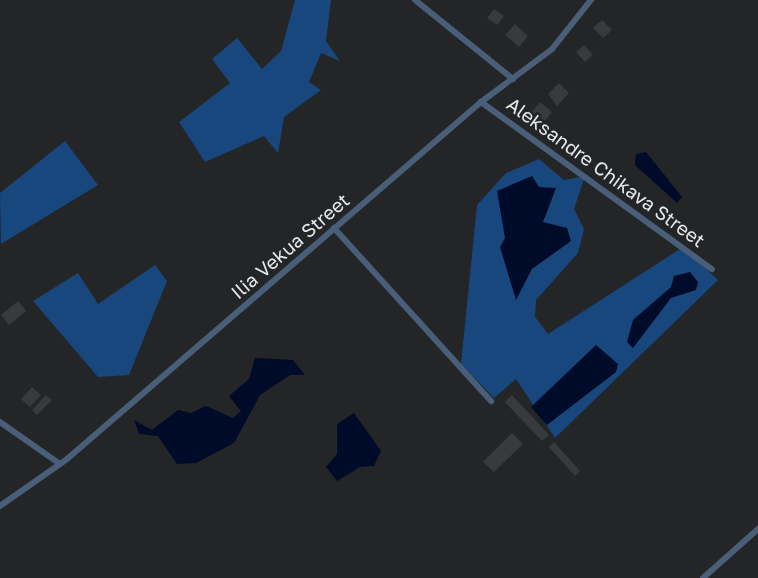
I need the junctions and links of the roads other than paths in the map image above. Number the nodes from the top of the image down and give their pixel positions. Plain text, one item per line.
1 (415, 0) edge
2 (591, 0) edge
3 (513, 79) junction
4 (481, 102) junction
5 (334, 228) junction
6 (712, 269) dead end
7 (491, 401) dead end
8 (0, 422) edge
9 (60, 464) junction
10 (0, 506) edge
11 (758, 529) edge
12 (703, 578) edge

1 - 3 street
2 - 3 street, Ilia Vekua Street
3 - 4 street, Ilia Vekua Street
4 - 5 street, Ilia Vekua Street
4 - 6 street, Aleksandre Chikava Street
5 - 7 street
5 - 9 street, Ilia Vekua Street
8 - 9 street
9 - 10 street, Ilia Vekua Street
11 - 12 street

